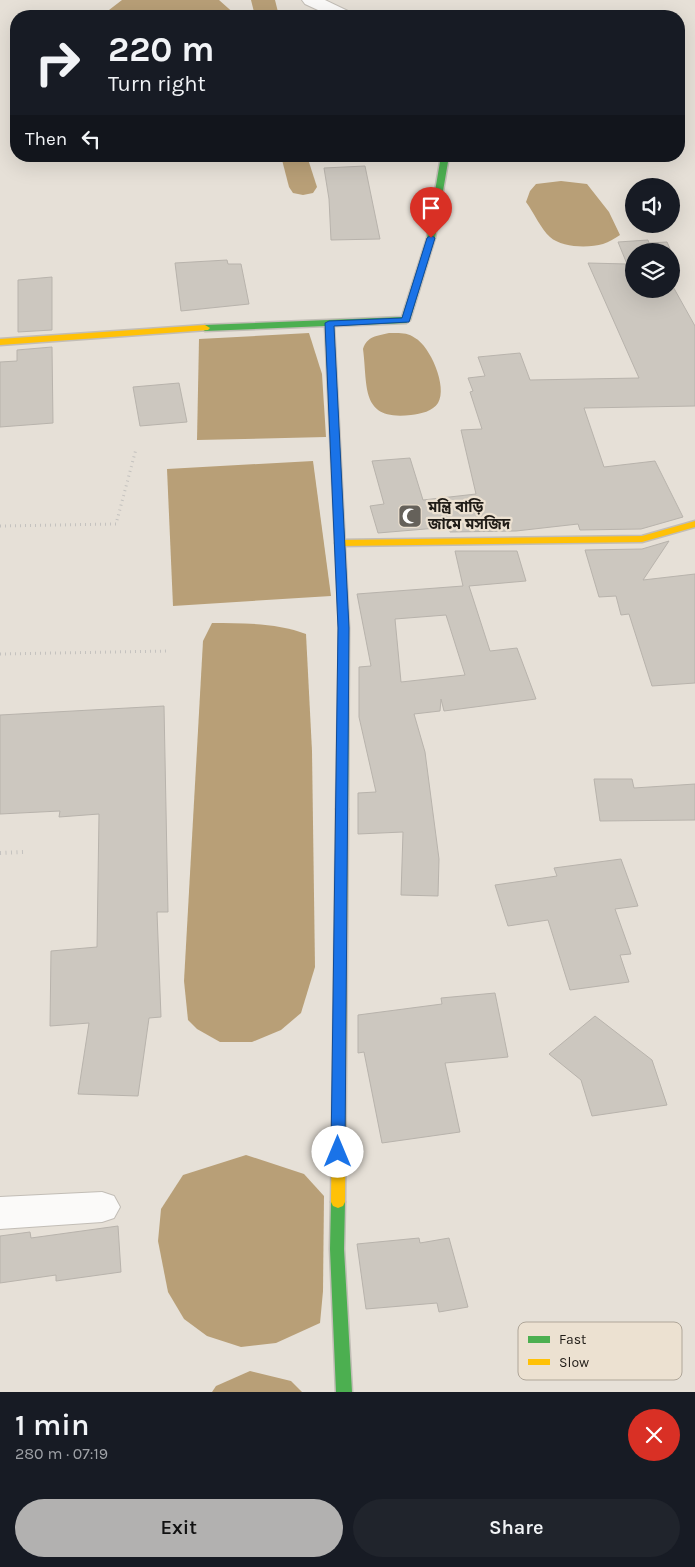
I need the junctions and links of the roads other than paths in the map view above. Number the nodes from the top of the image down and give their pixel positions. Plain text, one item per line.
1 (311, 0) edge
2 (332, 10) edge
3 (444, 162) edge
4 (329, 323) junction
5 (0, 342) edge
6 (695, 524) edge
7 (340, 543) junction
8 (102, 1206) dead end
9 (0, 1213) edge
10 (344, 1392) edge

1 - 2 street
3 - 4 street
4 - 5 street
4 - 7 street
6 - 7 street
7 - 10 street
8 - 9 street

